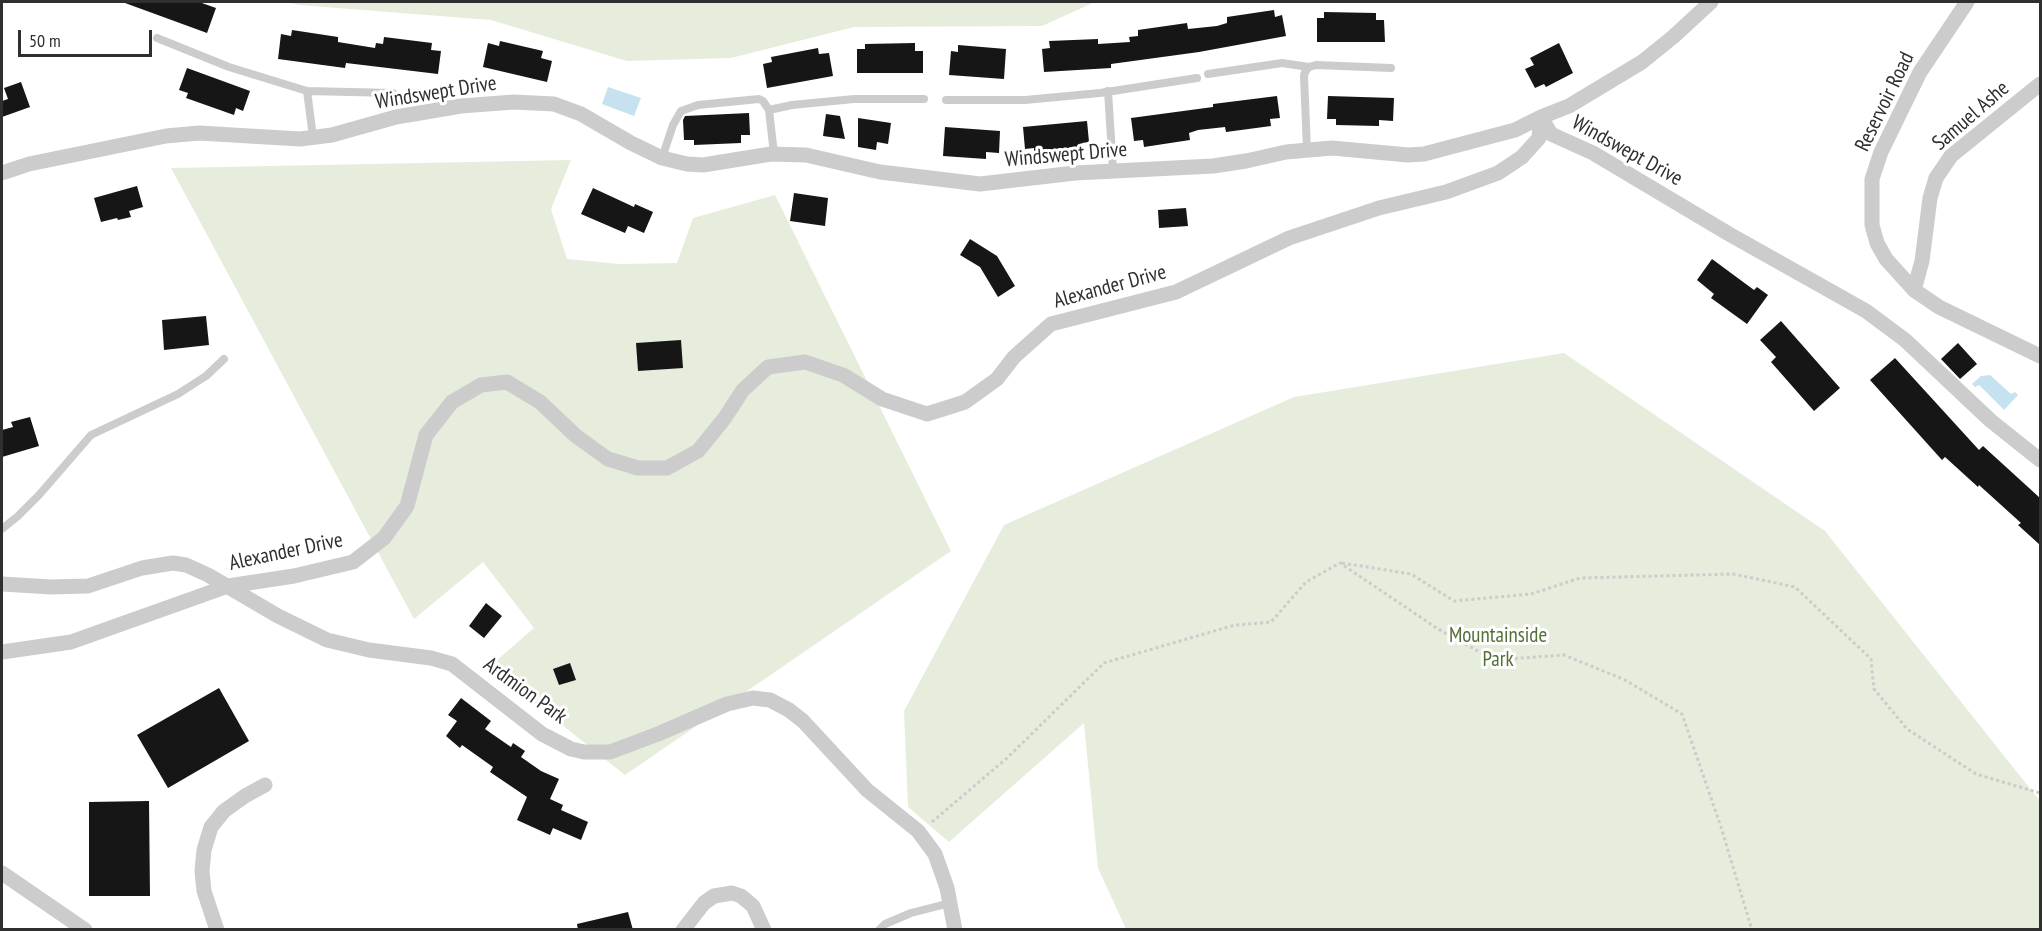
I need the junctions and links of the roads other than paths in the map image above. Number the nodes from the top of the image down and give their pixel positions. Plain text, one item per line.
1 (1711, 2) edge
2 (1967, 2) edge
3 (157, 38) dead end
4 (1309, 67) junction
5 (1391, 68) dead end
6 (1208, 74) dead end
7 (1197, 78) dead end
8 (2040, 84) edge
9 (307, 91) junction
10 (1108, 91) junction
11 (393, 93) dead end
12 (924, 99) dead end
13 (946, 100) dead end
14 (768, 110) junction
15 (1541, 117) junction
16 (314, 137) junction
17 (1307, 150) junction
18 (774, 154) junction
19 (662, 158) junction
20 (1113, 170) junction
21 (2, 173) edge
22 (1914, 290) junction
23 (2040, 356) edge
24 (224, 359) dead end
25 (2040, 460) edge
26 (2, 529) edge
27 (2, 584) edge
28 (228, 586) junction
29 (2, 652) edge
30 (265, 785) dead end
31 (2, 873) edge
32 (950, 903) junction
33 (85, 930) edge
34 (218, 930) edge
35 (683, 930) edge
36 (764, 930) edge
37 (879, 930) edge
38 (955, 930) edge

1 - 15 street
2 - 22 street, Reservoir Road
3 - 9 lane
4 - 5 lane
4 - 6 lane
4 - 17 lane
7 - 10 lane
8 - 22 street, Samuel Ashe
9 - 11 lane
9 - 16 lane
10 - 13 lane
10 - 20 lane
12 - 14 lane
14 - 18 lane
14 - 19 lane
15 - 17 street, Windswept Drive
15 - 25 street, Windswept Drive
15 - 28 street, Alexander Drive
16 - 19 street, Windswept Drive
16 - 21 street, Windswept Drive
17 - 20 street, Windswept Drive
18 - 19 street, Windswept Drive
18 - 20 street, Windswept Drive
22 - 23 street, Reservoir Road
24 - 26 lane
27 - 28 street, Ardmion Park
28 - 29 street, Alexander Drive
28 - 32 street, Ardmion Park
30 - 34 street
31 - 33 street
32 - 37 lane
32 - 38 street, Ardmion Park
35 - 36 street

